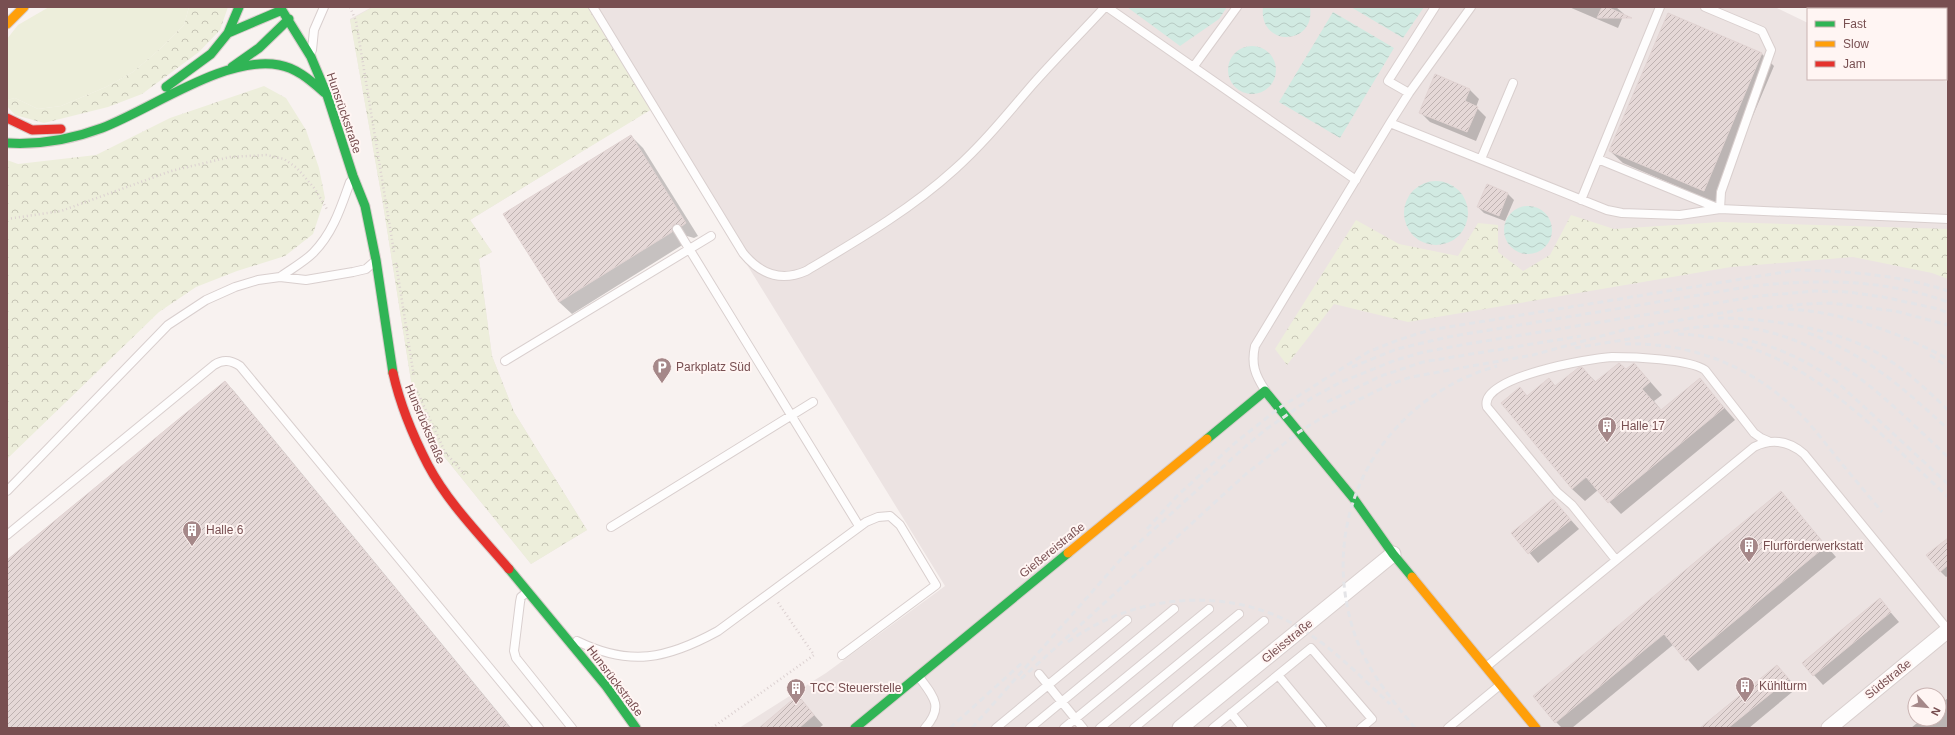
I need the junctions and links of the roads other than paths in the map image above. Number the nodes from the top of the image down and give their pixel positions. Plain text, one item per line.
1 (24, 7) edge
2 (239, 7) edge
3 (324, 7) edge
4 (593, 7) edge
5 (1106, 7) edge
6 (1237, 7) edge
7 (1435, 7) edge
8 (1471, 7) edge
9 (1660, 7) edge
10 (1704, 7) edge
11 (285, 12) edge
12 (7, 24) edge
13 (228, 33) junction
14 (311, 57) junction
15 (1194, 66) junction
16 (229, 69) junction
17 (1513, 82) dead end
18 (1409, 93) junction
19 (327, 95) junction
20 (122, 108) dead end
21 (7, 118) edge
22 (102, 118) dead end
23 (89, 122) dead end
24 (1390, 123) junction
25 (69, 128) dead end
26 (7, 143) edge
27 (1480, 159) junction
28 (1598, 159) junction
29 (352, 176) junction
30 (1356, 180) junction
31 (1581, 200) junction
32 (1720, 209) junction
33 (1948, 219) edge
34 (677, 229) dead end
35 (711, 236) dead end
36 (689, 249) junction
37 (376, 260) junction
38 (280, 277) junction
39 (505, 361) dead end
40 (1265, 391) junction
41 (813, 402) dead end
42 (792, 416) junction
43 (1769, 441) junction
44 (7, 491) edge
45 (859, 526) junction
46 (611, 527) dead end
47 (7, 534) edge
48 (1393, 554) junction
49 (1616, 560) junction
50 (528, 591) junction
51 (1208, 609) dead end
52 (1174, 610) dead end
53 (1239, 614) dead end
54 (1128, 620) dead end
55 (1264, 621) dead end
56 (1948, 630) edge
57 (563, 634) junction
58 (842, 655) dead end
59 (1486, 667) junction
60 (1039, 674) dead end
61 (1278, 675) junction
62 (918, 676) junction
63 (1048, 685) junction
64 (1501, 685) junction
65 (1062, 702) junction
66 (1231, 713) junction
67 (1076, 718) junction
68 (539, 728) edge
69 (572, 728) edge
70 (636, 728) edge
71 (855, 728) edge
72 (925, 728) edge
73 (996, 728) edge
74 (1030, 728) edge
75 (1064, 728) edge
76 (1083, 728) edge
77 (1100, 728) edge
78 (1134, 728) edge
79 (1180, 728) edge
80 (1213, 728) edge
81 (1243, 728) edge
82 (1322, 728) edge
83 (1361, 728) edge
84 (1448, 728) edge
85 (1536, 728) edge
86 (1829, 728) edge

1 - 12 street
2 - 13 street
3 - 14 lane
4 - 5 lane
5 - 15 lane
6 - 15 lane
7 - 18 lane
8 - 18 lane
9 - 28 lane
10 - 32 lane
11 - 13 street
11 - 14 street, Hunsrückstraße
11 - 16 street
13 - 20 street
14 - 19 street, Hunsrückstraße
15 - 30 lane
16 - 19 street
16 - 26 street
17 - 27 lane
18 - 24 lane
19 - 29 street, Hunsrückstraße
21 - 25 street
22 - 23 street
24 - 27 lane
24 - 30 lane
27 - 31 lane
28 - 31 lane
28 - 32 lane
29 - 37 street, Hunsrückstraße
29 - 38 lane
30 - 40 lane
31 - 32 lane
32 - 33 lane
34 - 36 lane
35 - 36 lane
36 - 39 lane
36 - 42 lane
37 - 38 lane
37 - 50 street, Hunsrückstraße
38 - 44 lane
40 - 48 street
40 - 62 street, Gießereistraße
41 - 42 lane
42 - 45 lane
42 - 46 lane
43 - 49 lane
43 - 49 lane
43 - 56 lane
45 - 57 lane
45 - 58 lane
47 - 68 lane
48 - 59 street
48 - 79 street, Gleisstraße
49 - 59 lane
50 - 57 street, Hunsrückstraße
50 - 69 lane
51 - 67 lane
52 - 65 lane
53 - 77 lane
54 - 63 lane
55 - 78 lane
56 - 86 street, Südstraße
57 - 70 street, Hunsrückstraße
59 - 64 street
60 - 63 lane
61 - 66 lane
61 - 82 lane
61 - 83 lane
62 - 71 street, Gießereistraße
62 - 72 lane
63 - 65 lane
63 - 73 lane
64 - 84 lane
64 - 85 street
65 - 67 lane
65 - 74 lane
66 - 80 lane
66 - 81 lane
67 - 75 lane
67 - 76 lane

